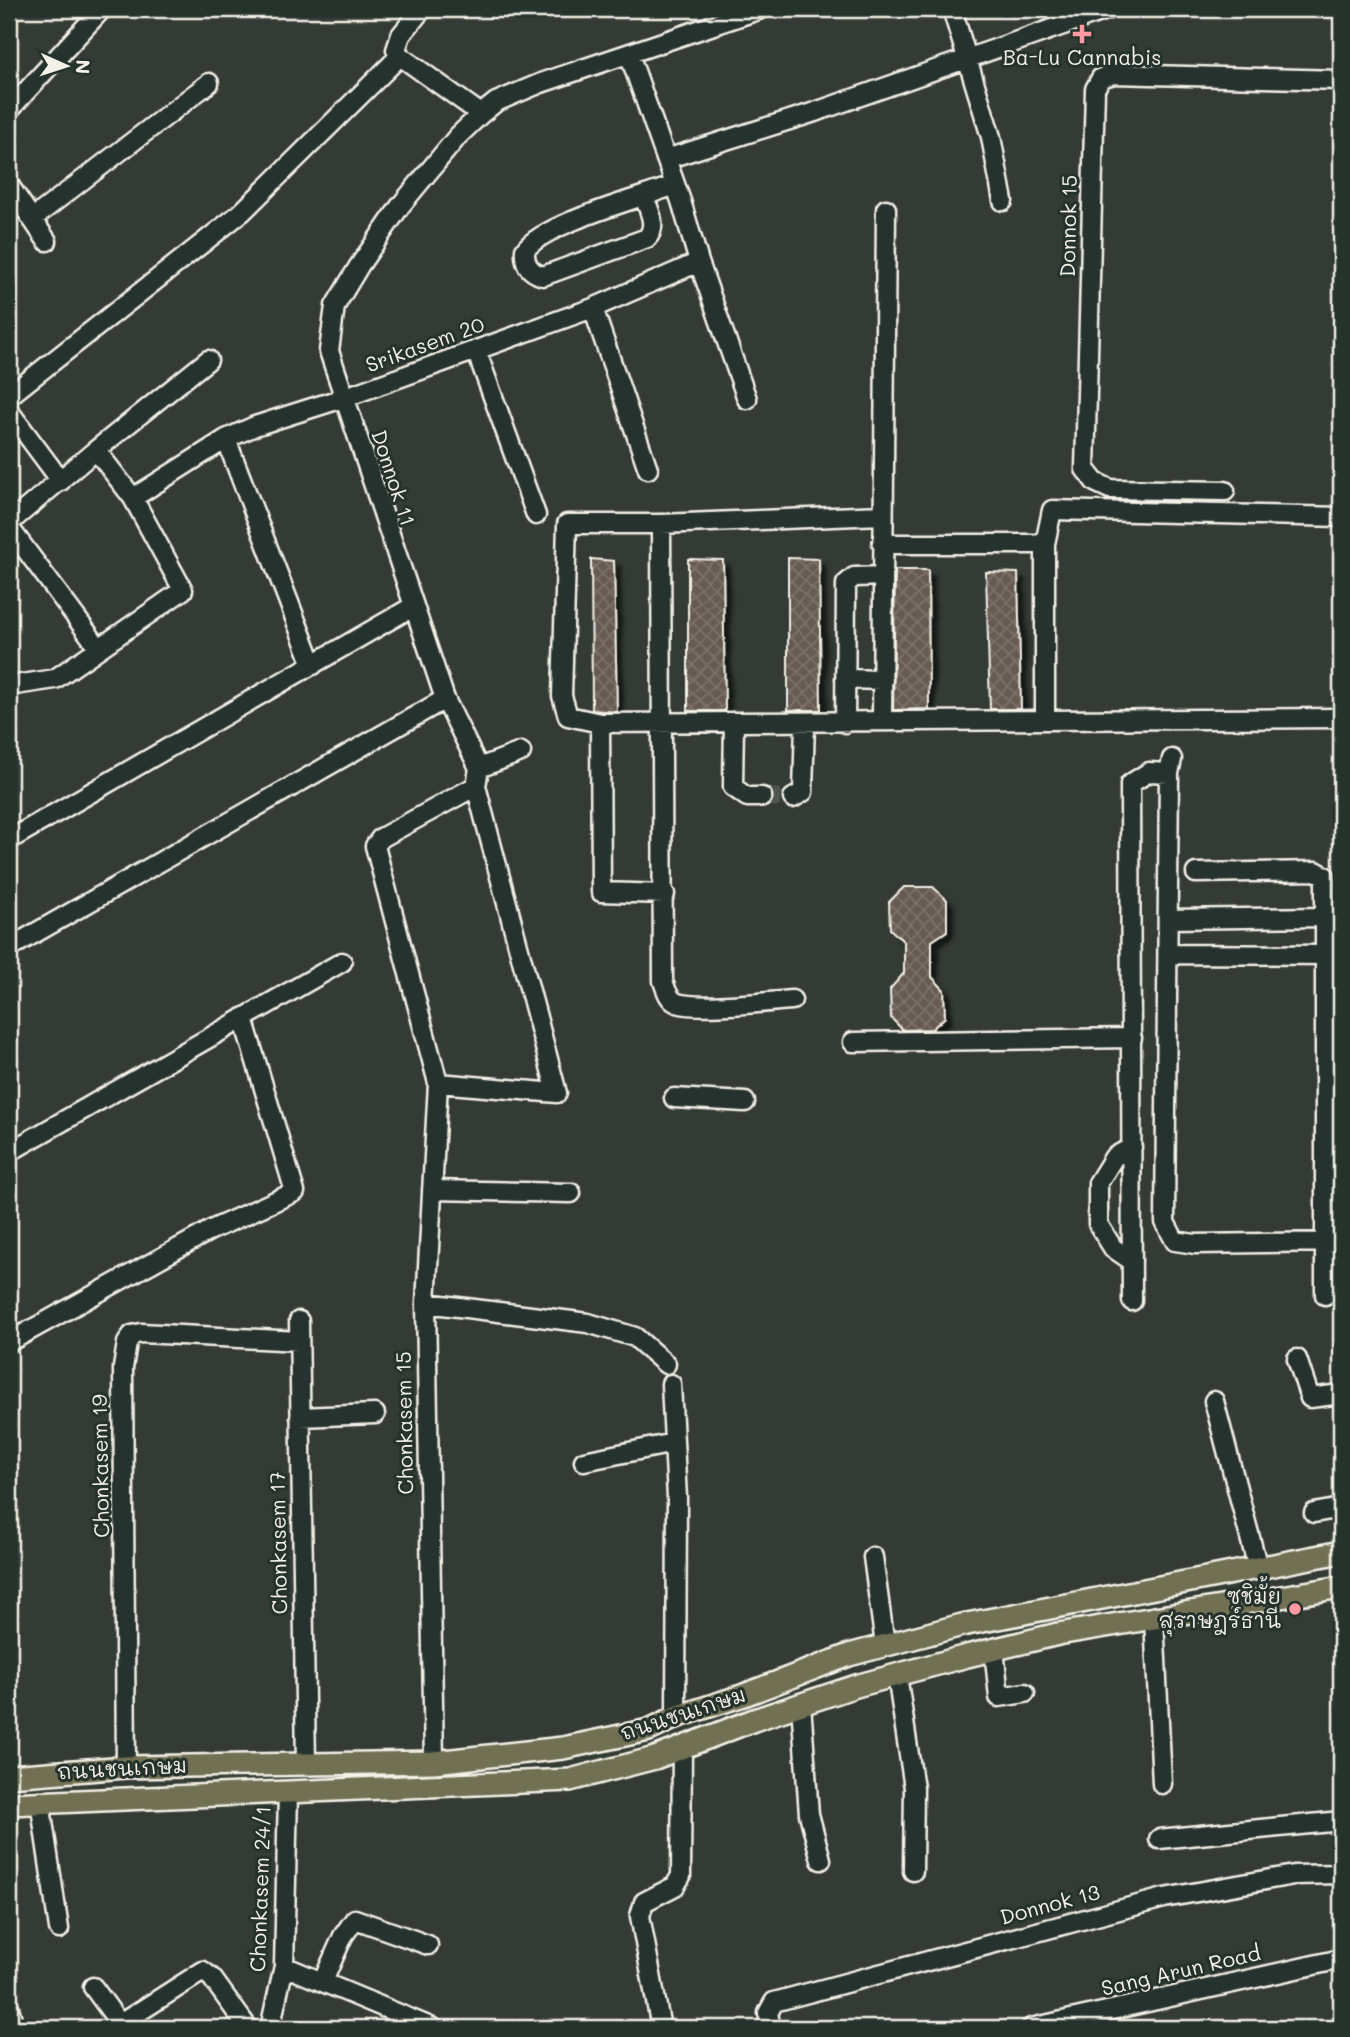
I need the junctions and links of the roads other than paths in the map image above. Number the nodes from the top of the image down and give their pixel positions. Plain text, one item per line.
1 (102, 9) edge
2 (422, 9) edge
3 (761, 9) edge
4 (952, 9) edge
5 (1109, 9) edge
6 (629, 54) junction
7 (400, 56) junction
8 (968, 58) junction
9 (1341, 80) edge
10 (209, 83) dead end
11 (9, 110) edge
12 (481, 114) junction
13 (666, 159) junction
14 (9, 185) edge
15 (675, 186) junction
16 (644, 197) junction
17 (1003, 201) dead end
18 (886, 209) dead end
19 (32, 219) junction
20 (47, 242) dead end
21 (699, 262) junction
22 (593, 308) junction
23 (476, 350) junction
24 (208, 359) dead end
25 (9, 396) edge
26 (343, 398) junction
27 (747, 399) dead end
28 (9, 411) edge
29 (226, 439) junction
30 (96, 450) junction
31 (648, 469) dead end
32 (61, 481) junction
33 (1225, 491) dead end
34 (133, 498) junction
35 (882, 514) junction
36 (536, 515) dead end
37 (1341, 517) edge
38 (660, 524) junction
39 (9, 525) edge
40 (882, 544) junction
41 (1045, 544) junction
42 (882, 576) junction
43 (412, 607) junction
44 (98, 648) junction
45 (313, 665) junction
46 (845, 680) junction
47 (883, 680) junction
48 (9, 687) edge
49 (445, 699) junction
50 (1045, 718) junction
51 (1341, 718) edge
52 (882, 720) junction
53 (664, 721) junction
54 (734, 722) junction
55 (600, 723) junction
56 (805, 723) junction
57 (845, 723) junction
58 (521, 752) dead end
59 (477, 777) junction
60 (762, 797) tunnel mouth
61 (793, 798) dead end
62 (9, 840) edge
63 (1196, 873) dead end
64 (665, 894) junction
65 (1326, 917) junction
66 (1169, 919) junction
67 (9, 948) edge
68 (1169, 954) junction
69 (1326, 955) junction
70 (342, 962) dead end
71 (792, 1000) dead end
72 (243, 1018) junction
73 (1132, 1038) junction
74 (853, 1042) dead end
75 (438, 1083) junction
76 (674, 1098) dead end
77 (745, 1102) dead end
78 (1132, 1147) junction
79 (9, 1152) edge
80 (432, 1190) junction
81 (571, 1194) dead end
82 (1334, 1243) edge
83 (1132, 1261) junction
84 (1325, 1295) dead end
85 (1132, 1301) dead end
86 (426, 1303) junction
87 (299, 1321) dead end
88 (299, 1341) junction
89 (9, 1342) edge
90 (1297, 1359) dead end
91 (666, 1364) dead end
92 (671, 1384) dead end
93 (1341, 1394) edge
94 (1214, 1401) dead end
95 (374, 1414) dead end
96 (300, 1417) junction
97 (674, 1443) junction
98 (584, 1461) dead end
99 (1341, 1508) edge
100 (1314, 1513) dead end
101 (1341, 1552) edge
102 (873, 1557) dead end
103 (1258, 1568) junction
104 (1341, 1587) edge
105 (1154, 1618) junction
106 (885, 1645) junction
107 (994, 1649) junction
108 (897, 1675) junction
109 (1025, 1693) dead end
110 (802, 1704) junction
111 (676, 1717) junction
112 (681, 1746) junction
113 (434, 1762) junction
114 (306, 1764) junction
115 (126, 1767) junction
116 (9, 1776) edge
117 (1162, 1784) dead end
118 (288, 1793) junction
119 (40, 1801) junction
120 (9, 1804) edge
121 (1341, 1821) edge
122 (1159, 1839) dead end
123 (821, 1860) dead end
124 (913, 1871) dead end
125 (1341, 1874) edge
126 (60, 1929) dead end
127 (428, 1945) dead end
128 (1341, 1959) edge
129 (284, 1966) junction
130 (323, 1981) junction
131 (93, 1987) dead end
132 (9, 2007) edge
133 (121, 2026) edge
134 (14, 2028) edge
135 (248, 2028) edge
136 (270, 2028) edge
137 (433, 2028) edge
138 (661, 2028) edge
139 (771, 2028) edge
140 (1031, 2028) edge

1 - 11 street
2 - 7 street
3 - 6 street, Donnok 11
4 - 8 street
5 - 8 street
6 - 12 street, Donnok 11
6 - 13 street
7 - 12 street
7 - 25 street
8 - 13 street
8 - 17 street
9 - 33 street, Donnok 15
10 - 19 street
12 - 26 street, Donnok 11
13 - 15 street
14 - 19 street
15 - 16 street
15 - 21 street
16 - 16 street
18 - 35 street
19 - 20 street
21 - 22 street, Srikasem 20
21 - 27 street
22 - 23 street, Srikasem 20
22 - 31 street
23 - 26 street, Srikasem 20
23 - 36 street
24 - 30 street
26 - 29 street, Srikasem 20
26 - 43 street, Donnok 11
28 - 32 street
29 - 34 street, Srikasem 20
29 - 45 street
30 - 32 street
30 - 34 street
32 - 39 street
34 - 44 street
35 - 38 street
35 - 40 street
37 - 41 street
38 - 53 street
38 - 55 street
39 - 44 street
40 - 41 street
40 - 42 street
41 - 50 street
42 - 46 street
42 - 47 street
43 - 45 street
43 - 49 street, Donnok 11
44 - 48 street
45 - 62 street
46 - 47 street
46 - 57 street
47 - 52 street
49 - 59 street, Donnok 11
49 - 67 street
50 - 51 street
50 - 52 street
52 - 57 street
53 - 54 street
53 - 55 street
53 - 64 street
54 - 56 street
54 - 60 street
55 - 64 street
56 - 57 street
56 - 61 street
58 - 59 street
59 - 75 street, Chonkasem 15
59 - 75 street, Donnok 11
63 - 65 street
64 - 71 street
65 - 66 street
65 - 69 street
66 - 68 street
66 - 73 street
68 - 69 street
68 - 82 street
69 - 82 street
70 - 72 street
72 - 79 street
72 - 89 street
73 - 74 street
73 - 78 street
75 - 80 street, Chonkasem 15
76 - 77 street
78 - 83 street
78 - 83 street
80 - 81 street
80 - 86 street, Chonkasem 15
82 - 84 street
83 - 85 street
86 - 91 street
86 - 113 street, Chonkasem 15
87 - 88 street, Chonkasem 17
88 - 96 street, Chonkasem 17
88 - 115 street, Chonkasem 19
90 - 93 street
92 - 97 street
94 - 103 street
95 - 96 street
96 - 114 street, Chonkasem 17
97 - 98 street
97 - 111 street
99 - 100 street
101 - 103 main road, ถนนชนเกษม
102 - 106 street
103 - 106 main road, ถนนชนเกษม
104 - 105 main road, ถนนชนเกษม
105 - 107 main road, ถนนชนเกษม
105 - 117 street
106 - 111 main road, ถนนชนเกษม
107 - 108 main road, ถนนชนเกษม
107 - 109 street
108 - 110 main road, ถนนชนเกษม
108 - 124 street
110 - 112 main road, ถนนชนเกษม
110 - 123 street
111 - 113 main road, ถนนชนเกษม
112 - 118 main road, ถนนชนเกษม
112 - 138 street
113 - 114 main road, ถนนชนเกษม
114 - 115 main road, ถนนชนเกษม
115 - 116 main road, ถนนชนเกษม
118 - 119 main road, ถนนชนเกษม
118 - 129 street, Chonkasem 24/1
119 - 120 main road, ถนนชนเกษม
119 - 126 street
121 - 122 street
125 - 139 street, Donnok 13
127 - 130 street
128 - 140 street, Sang Arun Road
129 - 130 street
129 - 136 street, Chonkasem 24/1
130 - 137 street
131 - 133 street
132 - 134 street
133 - 135 street

